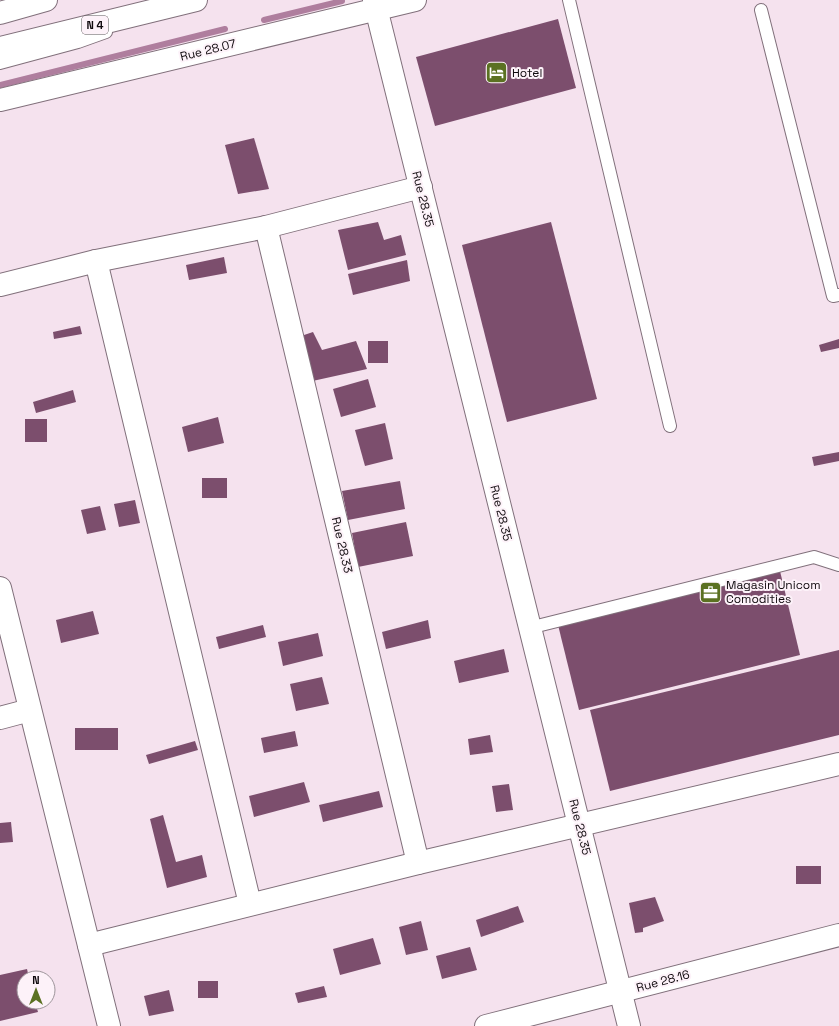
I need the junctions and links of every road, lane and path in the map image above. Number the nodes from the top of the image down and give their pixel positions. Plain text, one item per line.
1 (46, 0) edge
2 (415, 0) edge
3 (569, 0) edge
4 (192, 1) edge
5 (375, 4) edge
6 (761, 10) dead end
7 (0, 13) edge
8 (0, 48) edge
9 (0, 64) edge
10 (0, 100) edge
11 (421, 187) junction
12 (266, 227) junction
13 (96, 261) junction
14 (0, 285) edge
15 (839, 295) edge
16 (670, 426) dead end
17 (839, 565) edge
18 (0, 588) edge
19 (529, 628) junction
20 (30, 710) junction
21 (0, 718) edge
22 (839, 764) edge
23 (579, 824) junction
24 (418, 863) junction
25 (250, 904) junction
26 (839, 935) edge
27 (89, 944) junction
28 (622, 992) junction
29 (109, 1026) edge
30 (486, 1026) edge
31 (630, 1026) edge

1 - 7 main road
2 - 5 main road, Rue 28.07
3 - 16 lane
4 - 8 main road, N 4
4 - 9 lane
5 - 10 main road, Rue 28.07
5 - 11 main road, Rue 28.35
6 - 15 lane
11 - 12 main road
11 - 19 main road, Rue 28.35
12 - 13 main road
12 - 24 main road, Rue 28.33
13 - 14 main road
13 - 25 main road
17 - 19 lane
18 - 20 main road
19 - 23 main road, Rue 28.35
20 - 21 main road
20 - 27 main road
22 - 23 main road
23 - 24 main road
23 - 28 main road, Rue 28.35
24 - 25 main road
25 - 27 main road
26 - 28 main road, Rue 28.16
27 - 29 main road
28 - 30 main road, Rue 28.16
28 - 31 main road, Rue 28.35

